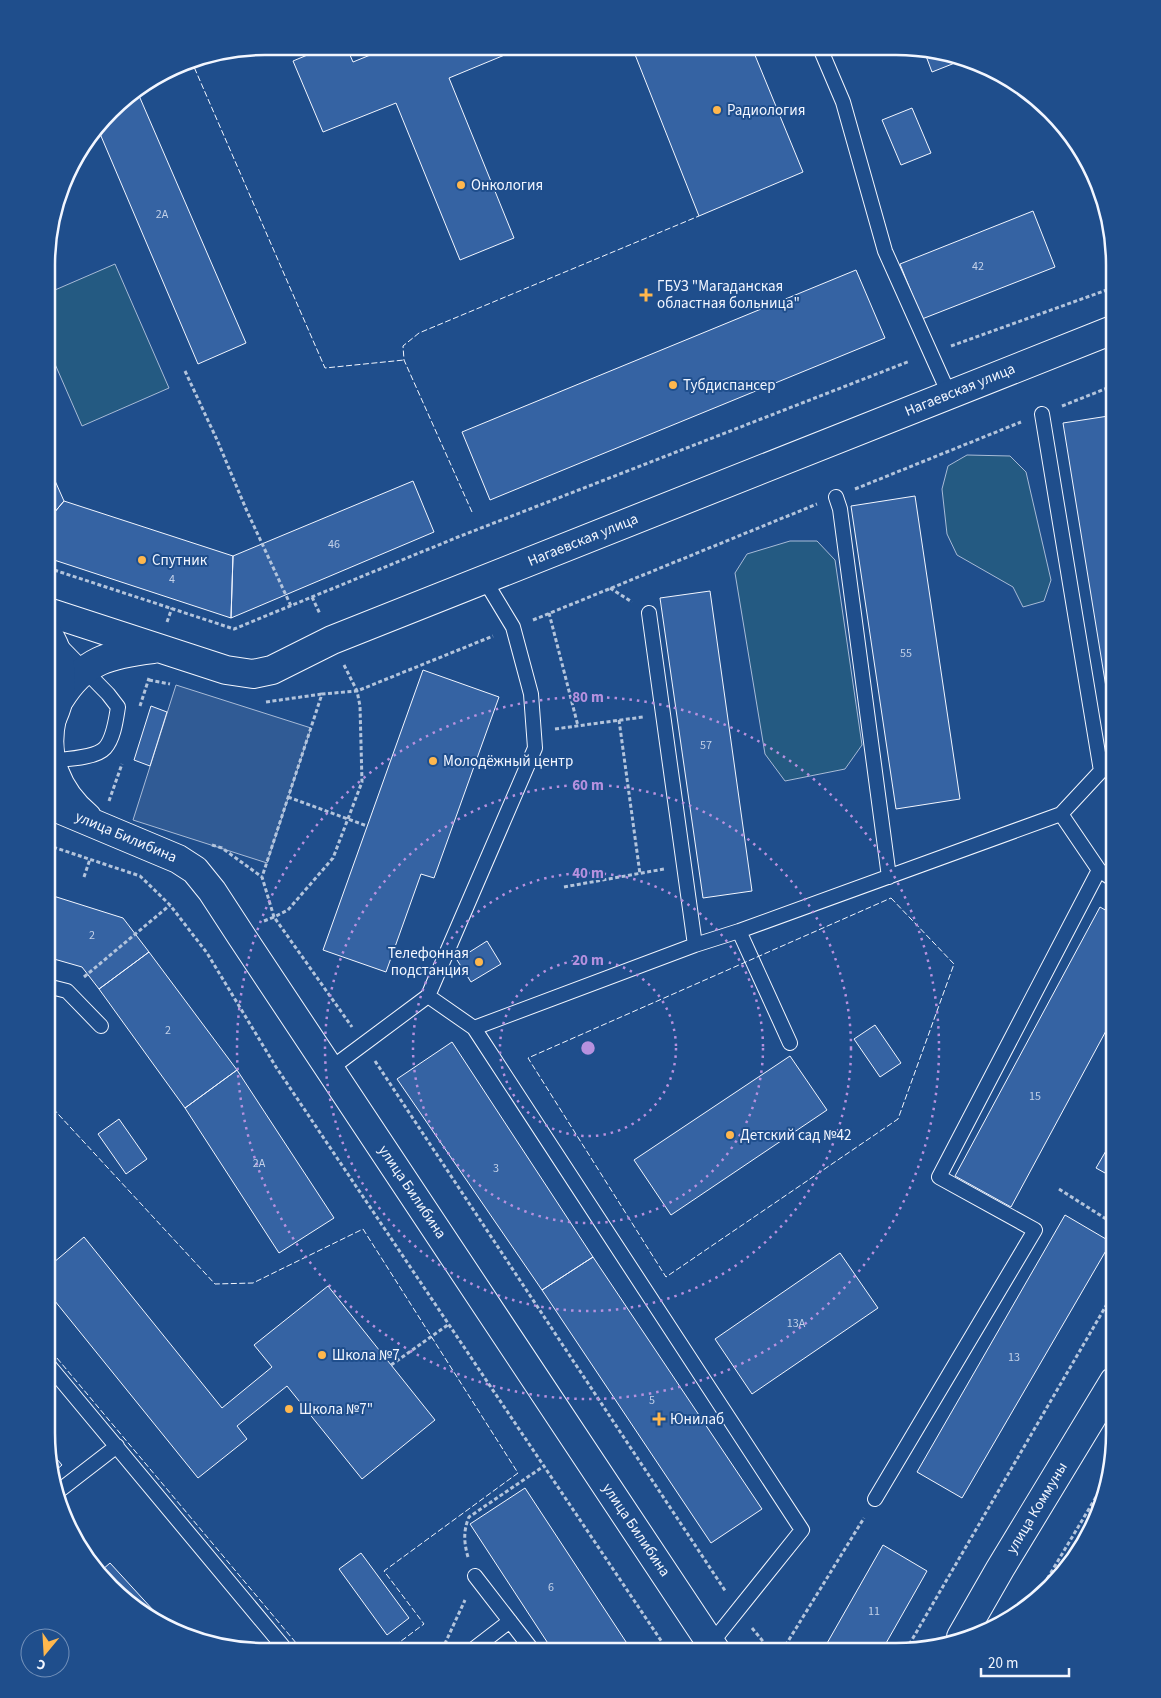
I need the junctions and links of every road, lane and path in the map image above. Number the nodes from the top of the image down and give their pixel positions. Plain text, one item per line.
1 (823, 55) edge
2 (1106, 290) edge
3 (1106, 333) edge
4 (930, 353) junction
5 (185, 371) dead end
6 (1106, 389) edge
7 (949, 394) junction
8 (1042, 414) junction
9 (836, 497) junction
10 (55, 570) edge
11 (484, 580) junction
12 (291, 606) junction
13 (649, 612) dead end
14 (549, 613) junction
15 (55, 614) edge
16 (514, 628) junction
17 (55, 640) edge
18 (159, 648) junction
19 (55, 649) edge
20 (85, 670) junction
21 (357, 691) junction
22 (322, 694) junction
23 (272, 703) dead end
24 (55, 706) edge
25 (55, 712) edge
26 (663, 714) junction
27 (619, 720) junction
28 (578, 726) junction
29 (534, 732) junction
30 (55, 759) edge
31 (1106, 768) edge
32 (1101, 771) junction
33 (55, 774) edge
34 (288, 797) junction
35 (55, 807) edge
36 (1061, 814) junction
37 (348, 819) junction
38 (101, 826) junction
39 (367, 826) dead end
40 (55, 848) edge
41 (684, 865) junction
42 (1099, 870) junction
43 (640, 874) junction
44 (1106, 875) edge
45 (889, 877) junction
46 (564, 887) dead end
47 (170, 905) junction
48 (274, 917) junction
49 (739, 931) junction
50 (240, 934) junction
51 (695, 945) junction
52 (206, 953) junction
53 (55, 988) edge
54 (67, 991) junction
55 (428, 996) junction
56 (102, 1026) dead end
57 (474, 1028) junction
58 (790, 1043) dead end
59 (364, 1044) junction
60 (330, 1069) junction
61 (1059, 1189) dead end
62 (1106, 1219) edge
63 (1106, 1306) edge
64 (449, 1324) junction
65 (391, 1365) dead end
66 (55, 1373) edge
67 (1106, 1394) edge
68 (117, 1446) junction
69 (544, 1466) junction
70 (62, 1488) edge
71 (1096, 1496) edge
72 (876, 1499) joint
73 (1050, 1575) edge
74 (475, 1576) junction
75 (738, 1610) junction
76 (510, 1621) junction
77 (963, 1632) edge
78 (280, 1643) edge
79 (445, 1643) edge
80 (480, 1643) edge
81 (527, 1643) edge
82 (663, 1643) edge
83 (705, 1643) edge
84 (713, 1643) edge
85 (765, 1643) edge
86 (787, 1643) edge
87 (910, 1643) edge

1 - 4 lane
2 - 4 path
3 - 7 street, Нагаевская улица
4 - 7 lane
4 - 12 path
5 - 12 path
6 - 8 path
7 - 11 street, Нагаевская улица
8 - 9 path
8 - 32 lane
9 - 14 path
9 - 45 lane
10 - 12 path
11 - 16 lane
11 - 18 street, Нагаевская улица
13 - 26 lane
14 - 16 path
14 - 28 path
15 - 18 street
16 - 21 path
16 - 29 lane
17 - 20 lane
18 - 20 street, Нагаевская улица
19 - 24 street
20 - 25 street, Нагаевская улица
20 - 30 lane
21 - 22 path
21 - 37 path
22 - 23 path
22 - 34 path
26 - 27 path
26 - 41 lane
27 - 28 path
27 - 43 path
28 - 29 path
29 - 55 lane
31 - 32 lane
32 - 36 lane
33 - 38 street
34 - 37 path
34 - 48 path
35 - 38 street, улица Билибина
36 - 42 lane
36 - 45 lane
37 - 39 path
37 - 48 path
38 - 50 street, улица Билибина
40 - 47 path
41 - 43 path
41 - 51 lane
42 - 44 lane
42 - 72 lane
43 - 46 path
45 - 49 lane
47 - 52 path
47 - 54 path
48 - 50 path
48 - 59 path
49 - 51 lane
49 - 58 lane
50 - 52 path
50 - 60 street, улица Билибина
51 - 57 lane
52 - 64 path
53 - 54 lane
54 - 56 lane
55 - 57 lane
55 - 59 lane
57 - 75 lane
59 - 60 lane
59 - 75 path
60 - 83 street, улица Билибина
61 - 62 path
63 - 87 path
64 - 65 path
64 - 69 path
66 - 68 lane
67 - 77 street, улица Коммуны
68 - 70 lane
68 - 78 lane
69 - 74 path
69 - 82 path
71 - 73 path
72 - 86 path
74 - 76 lane
74 - 79 path
75 - 84 lane
75 - 85 path
76 - 80 lane
76 - 81 lane

